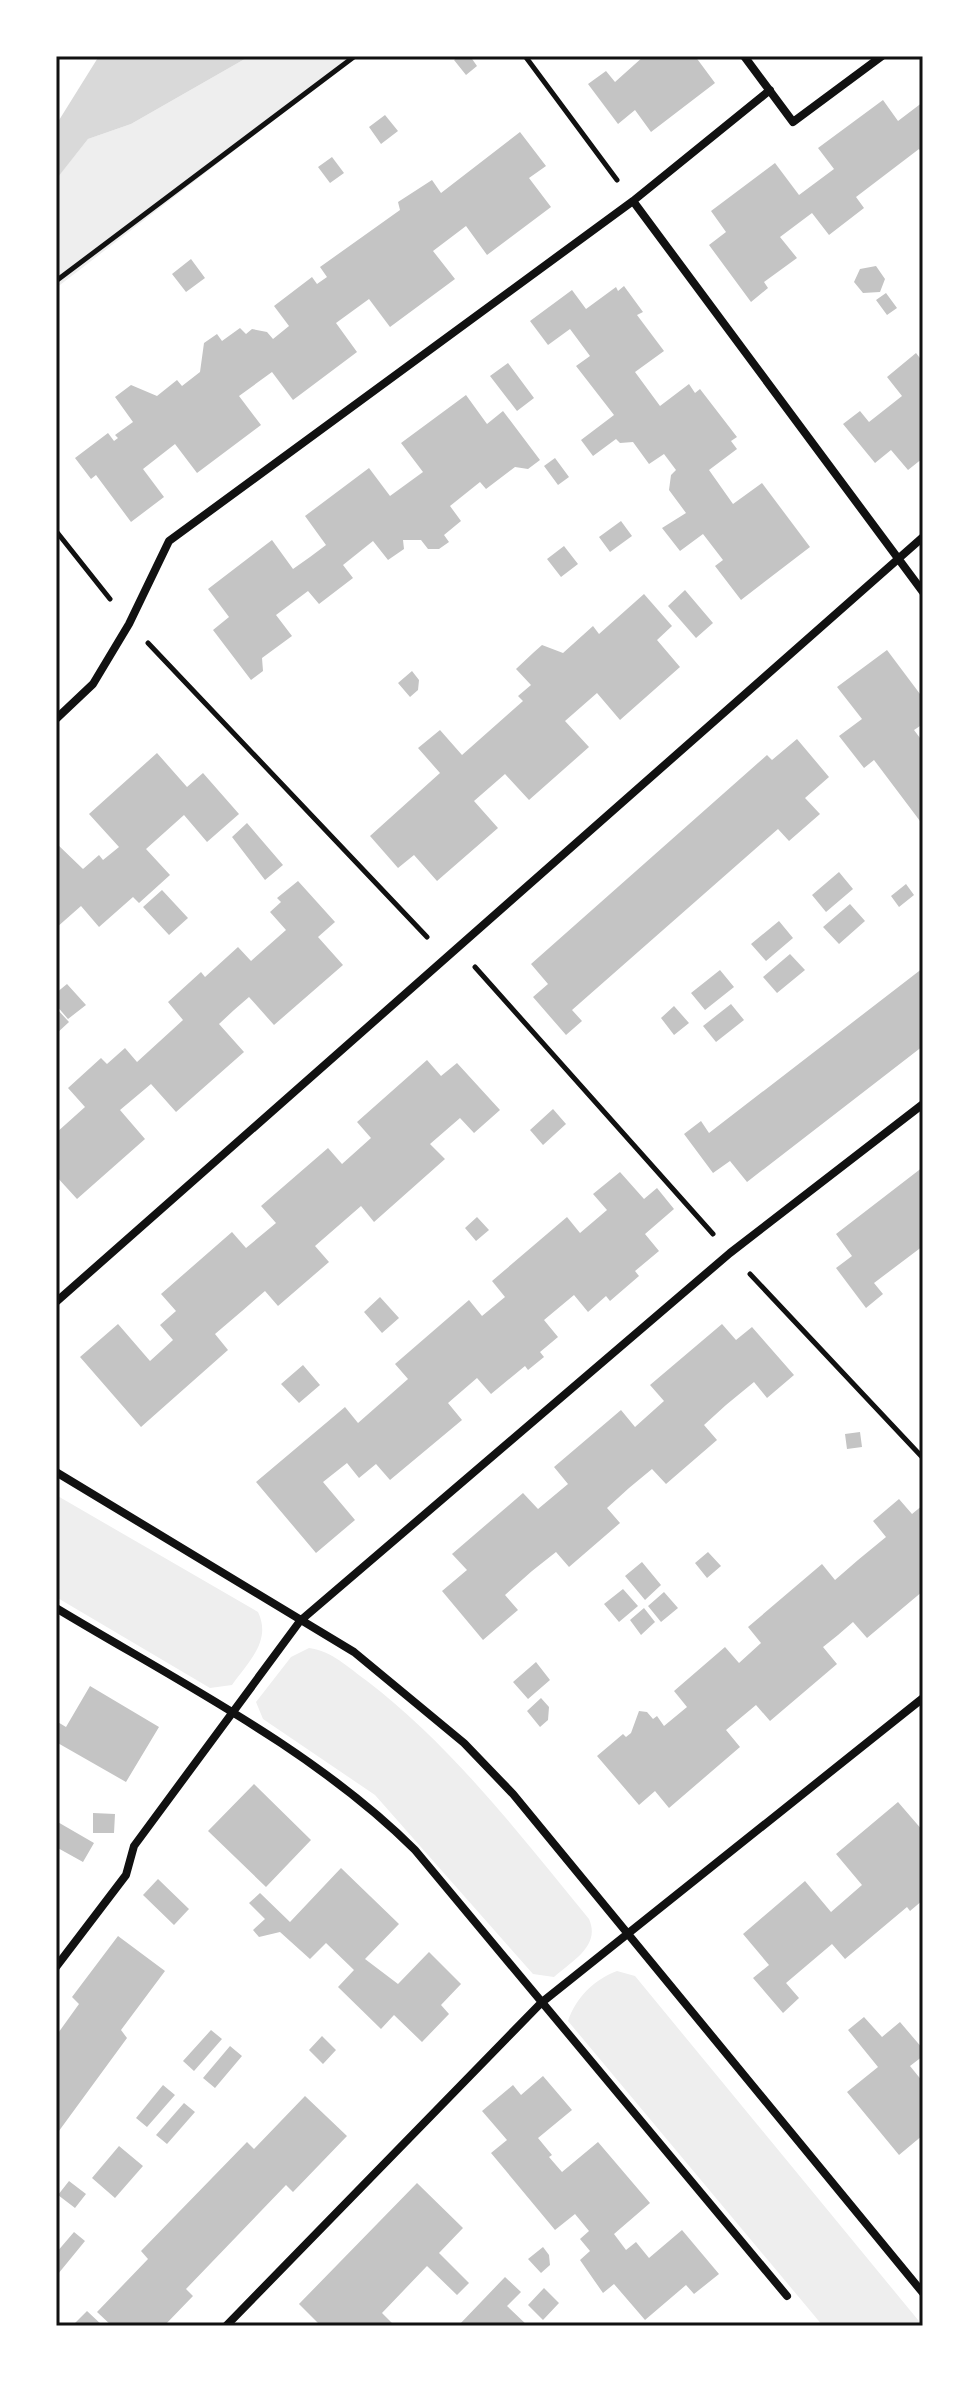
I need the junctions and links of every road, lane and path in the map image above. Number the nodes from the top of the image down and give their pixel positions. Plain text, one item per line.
1 (355, 56) edge
2 (525, 56) edge
3 (744, 56) edge
4 (882, 56) edge
5 (770, 90) junction
6 (633, 201) junction
7 (56, 281) edge
8 (56, 531) edge
9 (923, 537) edge
10 (898, 558) junction
11 (923, 592) edge
12 (129, 624) junction
13 (56, 719) edge
14 (458, 948) junction
15 (923, 1104) edge
16 (730, 1253) junction
17 (56, 1302) edge
18 (923, 1458) edge
19 (56, 1472) edge
20 (56, 1608) edge
21 (300, 1621) junction
22 (923, 1698) edge
23 (231, 1714) junction
24 (628, 1933) junction
25 (56, 1967) edge
26 (541, 2003) junction
27 (923, 2293) edge
28 (787, 2296) dead end
29 (226, 2326) edge

1 - 7 path
2 - 6 path
3 - 5 street
4 - 5 street
5 - 6 street
6 - 10 street
6 - 12 street
8 - 12 path
9 - 10 street
10 - 11 street
10 - 14 street
12 - 13 street
12 - 14 path
14 - 16 path
14 - 17 street
15 - 16 street
16 - 18 path
16 - 21 street
19 - 21 street
20 - 23 street
21 - 23 street
21 - 24 street
22 - 24 street
23 - 25 street
23 - 26 street
24 - 26 street
24 - 27 street
26 - 28 street
26 - 29 street

